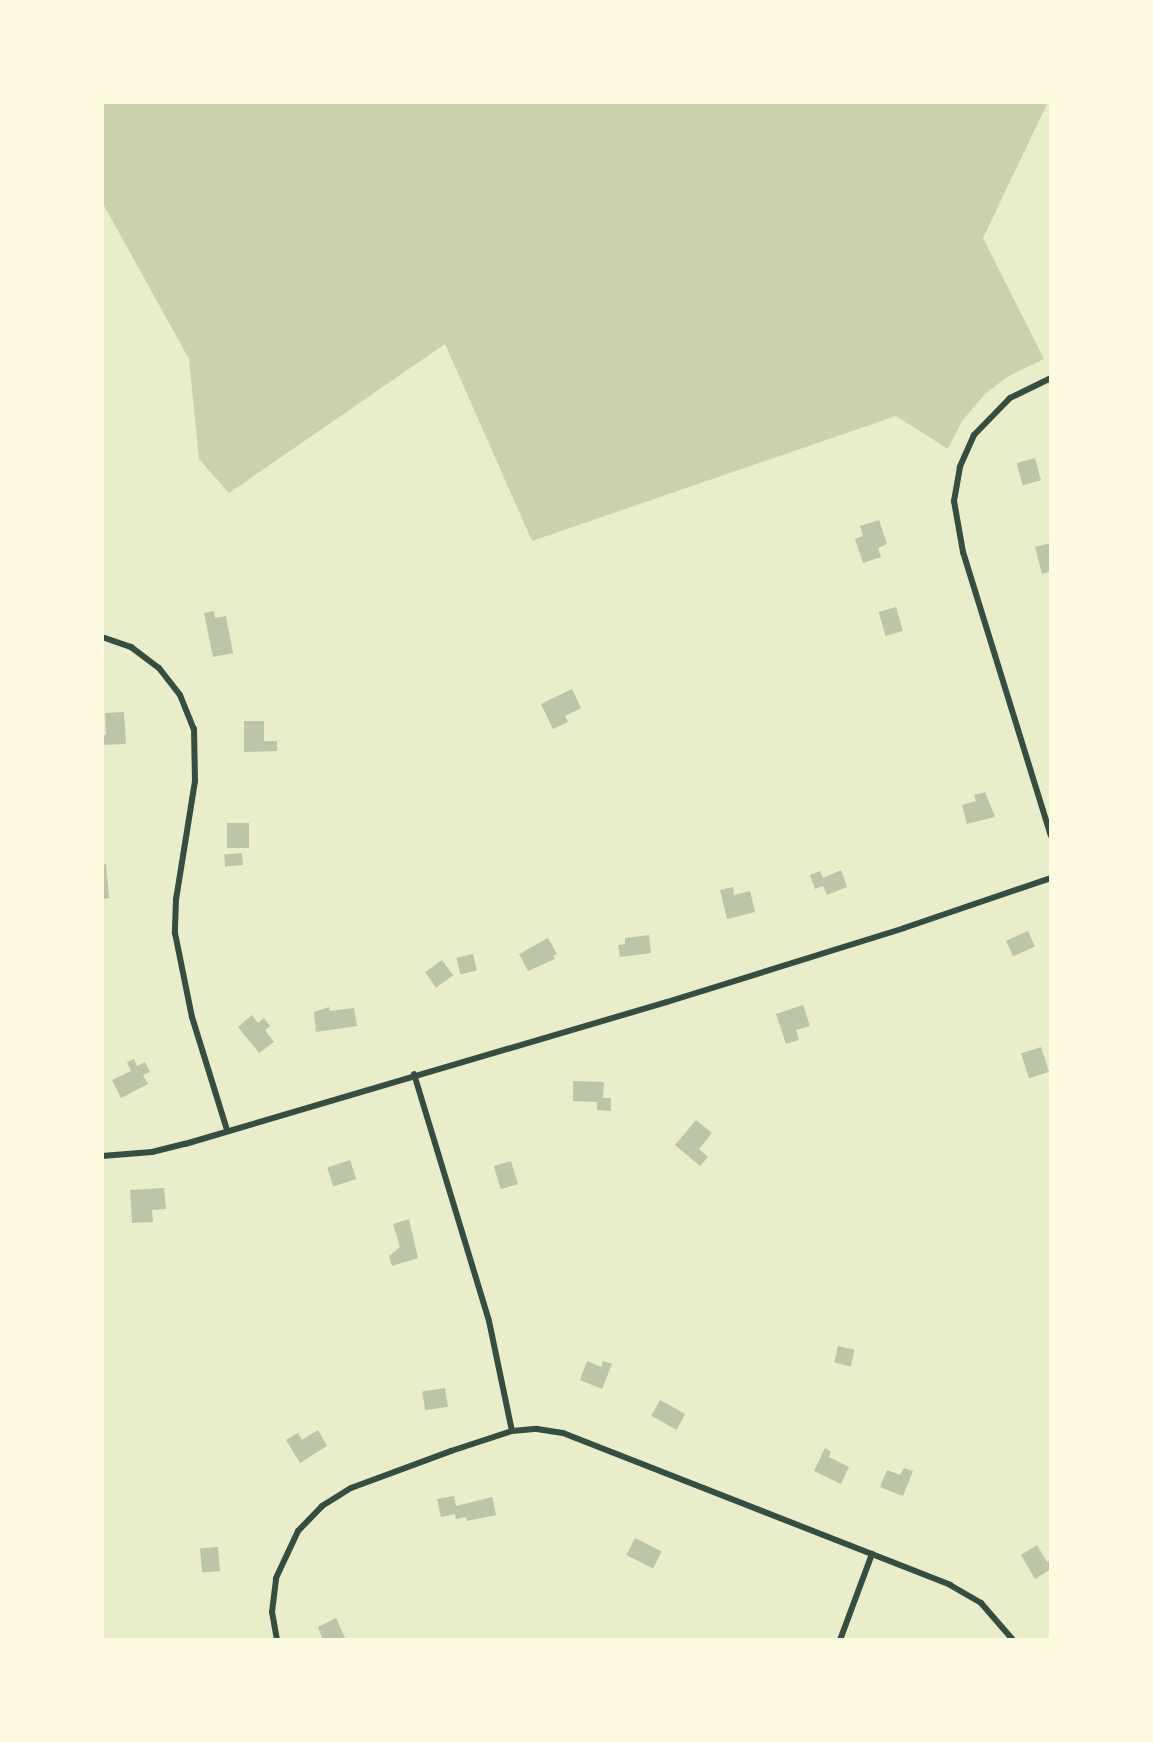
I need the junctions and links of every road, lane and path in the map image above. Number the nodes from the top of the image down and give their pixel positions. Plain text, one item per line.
1 (1051, 378) edge
2 (102, 637) edge
3 (1051, 836) edge
4 (1051, 878) edge
5 (414, 1074) junction
6 (227, 1130) junction
7 (102, 1156) edge
8 (512, 1431) junction
9 (872, 1554) junction
10 (277, 1640) edge
11 (840, 1640) edge
12 (1013, 1640) edge

1 - 3 street
2 - 6 street
4 - 5 street
5 - 6 street
5 - 8 street
6 - 7 street
8 - 9 street
8 - 10 street
9 - 11 street
9 - 12 street

